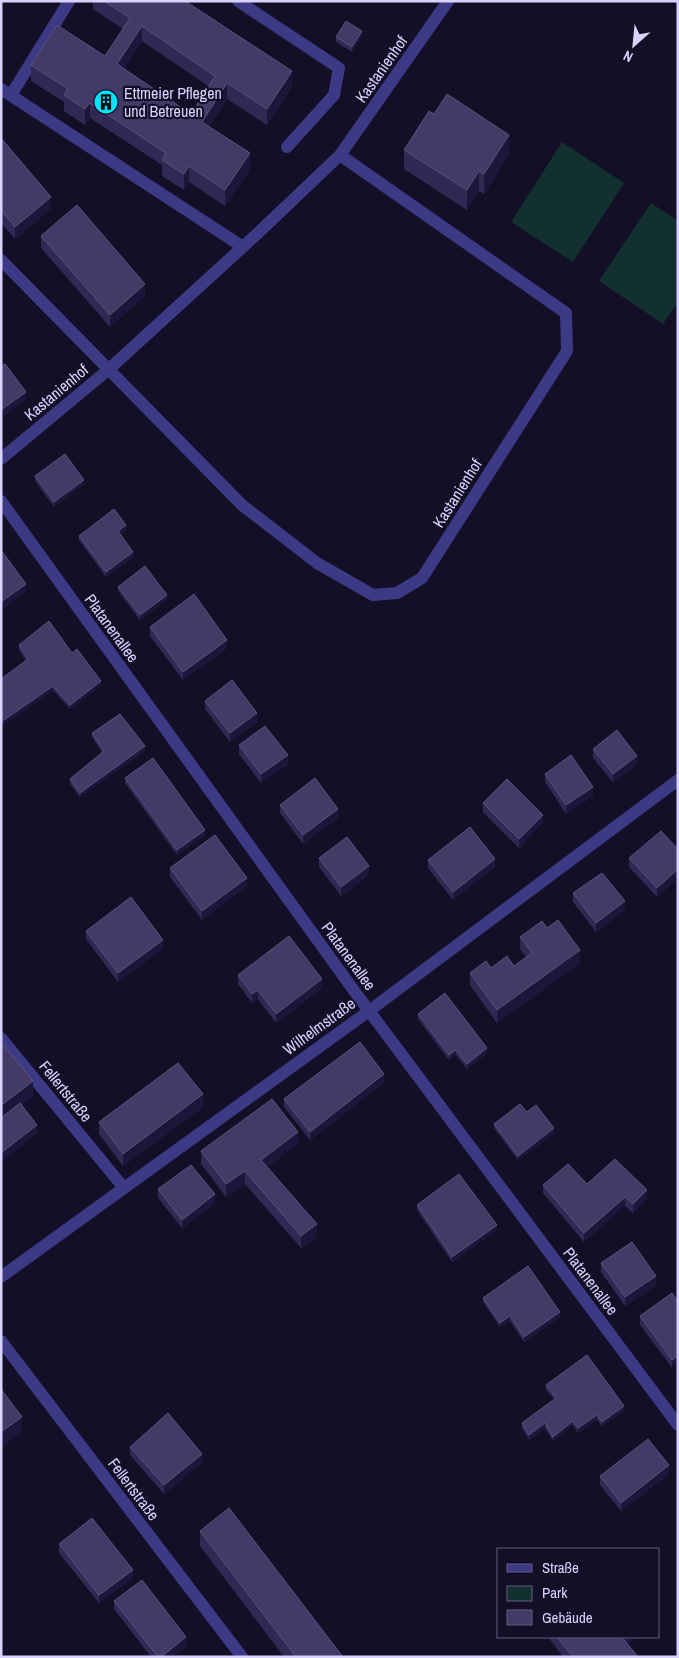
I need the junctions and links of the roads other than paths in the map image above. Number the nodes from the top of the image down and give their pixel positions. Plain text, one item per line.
1 (69, 1) edge
2 (238, 1) edge
3 (448, 1) edge
4 (6, 92) edge
5 (287, 147) dead end
6 (340, 155) junction
7 (243, 247) junction
8 (1, 260) edge
9 (108, 370) junction
10 (1, 459) edge
11 (1, 501) edge
12 (678, 780) edge
13 (369, 1011) junction
14 (1, 1038) edge
15 (124, 1188) junction
16 (1, 1277) edge
17 (1, 1341) edge
18 (678, 1425) edge
19 (242, 1657) edge

1 - 4 street
2 - 5 street
3 - 6 street, Kastanienhof
4 - 7 street
6 - 7 street, Kastanienhof
6 - 9 street, Kastanienhof
7 - 9 street, Kastanienhof
8 - 9 street
9 - 10 street, Kastanienhof
11 - 13 street, Platanenallee
12 - 13 street, Wilhelmstraße
13 - 15 street, Wilhelmstraße
13 - 18 street, Platanenallee
14 - 15 street, Fellertstraße
15 - 16 street, Wilhelmstraße
17 - 19 street, Fellertstraße

